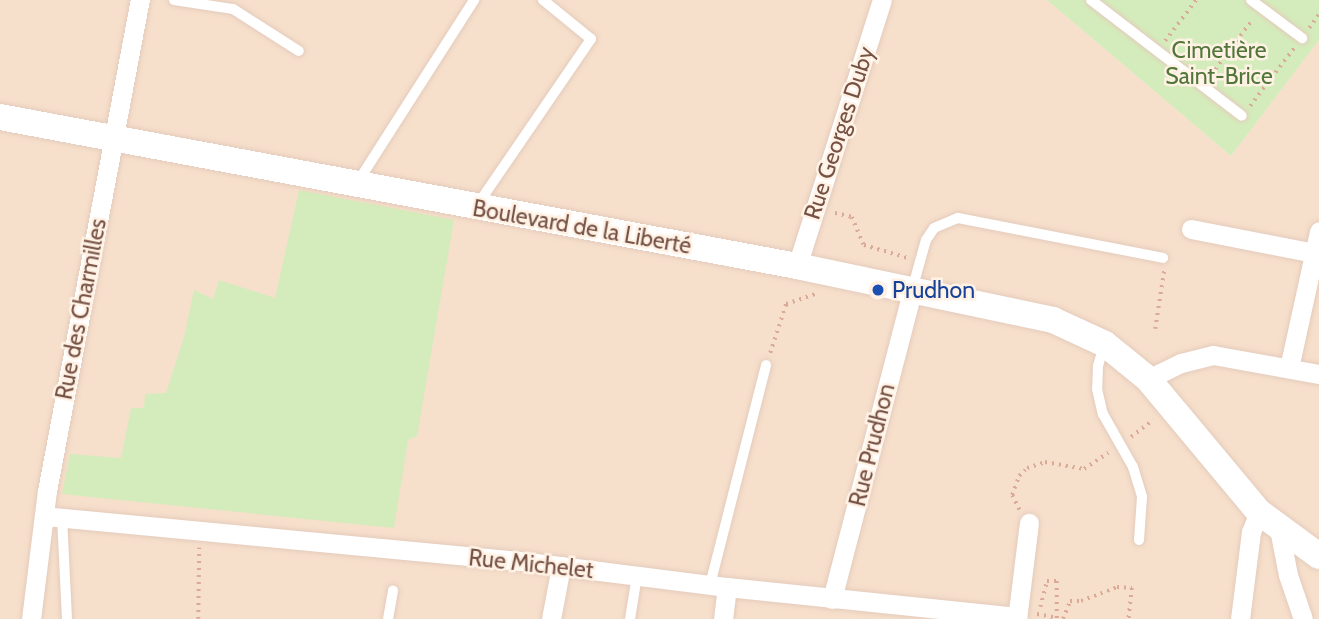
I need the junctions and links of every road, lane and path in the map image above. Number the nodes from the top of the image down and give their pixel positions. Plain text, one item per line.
1 (140, 0) edge
2 (174, 0) edge
3 (474, 0) edge
4 (544, 0) edge
5 (882, 0) edge
6 (1091, 0) edge
7 (1196, 0) edge
8 (1251, 0) edge
9 (1262, 8) junction
10 (1319, 14) edge
11 (1302, 38) junction
12 (299, 51) dead end
13 (1158, 51) junction
14 (1203, 85) junction
15 (1242, 116) joint
16 (0, 117) edge
17 (114, 140) junction
18 (353, 184) junction
19 (818, 199) junction
20 (475, 207) junction
21 (1191, 229) dead end
22 (1319, 231) edge
23 (1314, 253) junction
24 (1163, 258) joint
25 (920, 261) junction
26 (797, 266) junction
27 (830, 273) junction
28 (912, 290) junction
29 (1155, 329) dead end
30 (1105, 344) junction
31 (766, 365) joint
32 (1289, 368) junction
33 (1319, 374) edge
34 (1148, 379) junction
35 (1156, 418) dead end
36 (1124, 442) junction
37 (53, 516) junction
38 (1269, 520) junction
39 (1029, 523) joint
40 (199, 530) junction
41 (1139, 540) dead end
42 (1319, 556) edge
43 (561, 566) junction
44 (637, 576) junction
45 (719, 586) junction
46 (393, 590) dead end
47 (832, 599) junction
48 (1017, 618) edge
49 (1060, 618) edge
50 (32, 619) edge
51 (67, 619) edge
52 (198, 619) edge
53 (388, 619) edge
54 (551, 619) edge
55 (630, 619) edge
56 (723, 619) edge
57 (1129, 619) edge
58 (1240, 619) edge
59 (1304, 619) edge

1 - 17 street, Rue des Charmilles
2 - 12 lane
3 - 18 lane
4 - 20 lane
5 - 19 street, Rue Georges Duby
6 - 13 lane
7 - 13 path
8 - 9 lane
9 - 11 lane
9 - 14 path
10 - 11 path
11 - 15 path
13 - 14 lane
14 - 15 lane
16 - 17 main road, Boulevard de la Liberté
17 - 18 main road, Boulevard de la Liberté
17 - 37 street, Rue des Charmilles
18 - 20 main road, Boulevard de la Liberté
19 - 25 path
19 - 26 street, Rue Georges Duby
20 - 26 main road, Boulevard de la Liberté
21 - 23 street
22 - 23 street
23 - 32 street
24 - 25 lane
24 - 29 path
25 - 28 lane
26 - 27 main road, Boulevard de la Liberté
27 - 28 main road, Boulevard de la Liberté
27 - 31 path
28 - 30 main road, Boulevard de la Liberté
28 - 47 street, Rue Prudhon
30 - 34 main road, Boulevard de la Liberté
30 - 36 lane
31 - 45 lane
32 - 33 street
32 - 34 street
34 - 38 main road, Boulevard de la Liberté
35 - 36 path
36 - 39 path
36 - 41 lane
37 - 40 street, Rue Michelet
37 - 50 street, Rue des Charmilles
37 - 51 lane
38 - 42 main road, Boulevard de la Liberté
38 - 58 street
38 - 59 street
39 - 48 street
40 - 43 street, Rue Michelet
40 - 52 path
43 - 44 street, Rue Michelet
43 - 54 street
44 - 45 street, Rue Michelet
44 - 55 lane
45 - 47 street, Rue Michelet
45 - 56 street
46 - 53 lane
47 - 48 street, Rue Michelet
49 - 49 path
49 - 57 path

